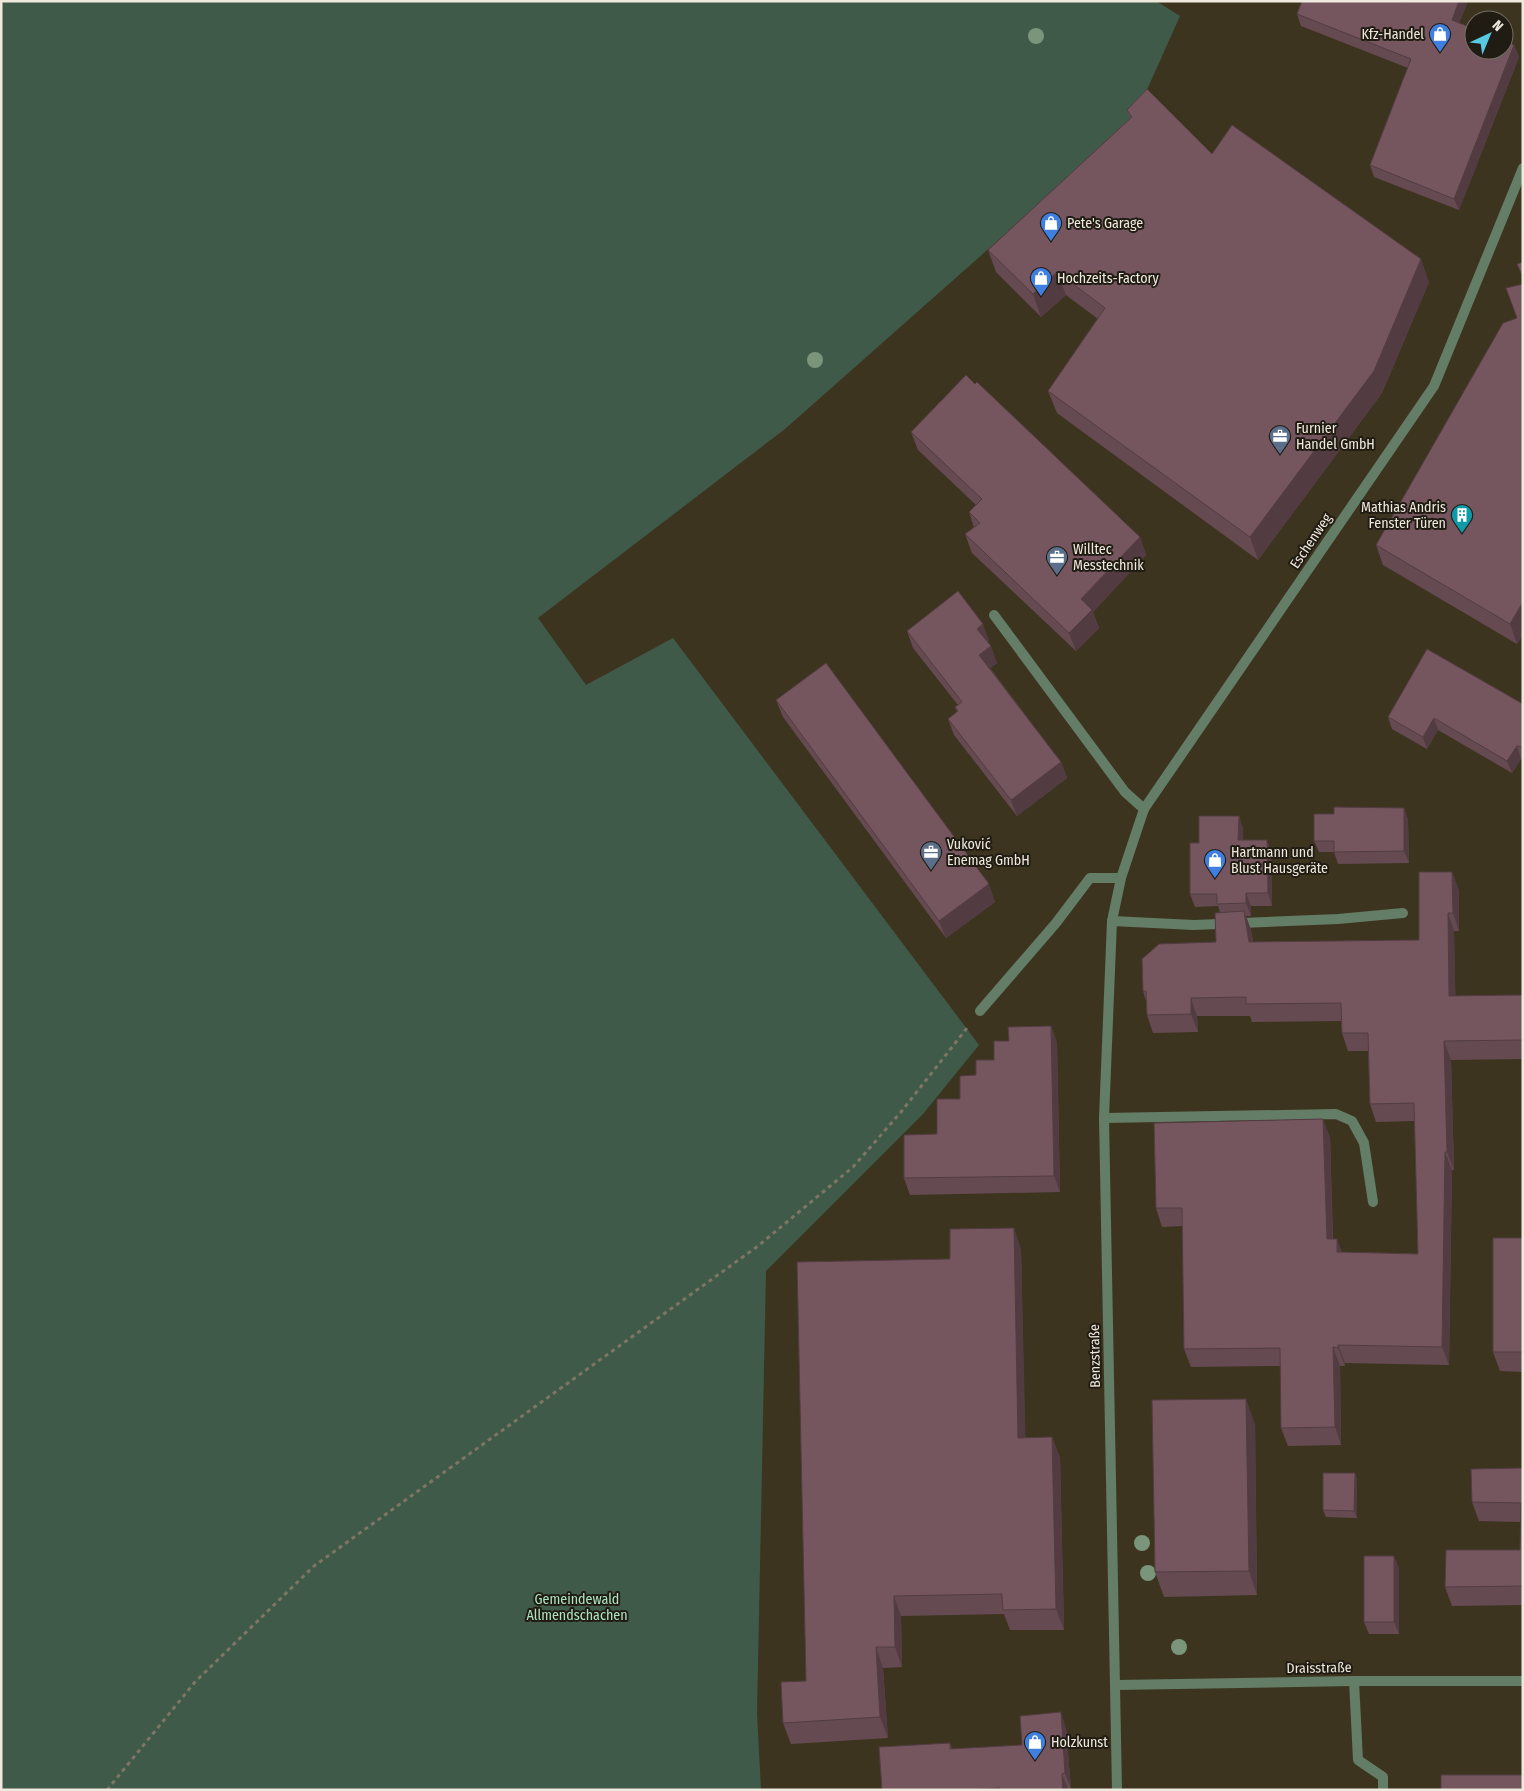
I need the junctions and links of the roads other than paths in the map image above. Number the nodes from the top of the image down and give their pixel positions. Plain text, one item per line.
1 (1523, 168) edge
2 (994, 615) dead end
3 (1144, 809) junction
4 (1121, 878) junction
5 (1403, 913) dead end
6 (1112, 921) junction
7 (980, 1011) road end
8 (1104, 1118) junction
9 (1373, 1202) dead end
10 (1354, 1681) junction
11 (1523, 1681) edge
12 (1116, 1685) junction
13 (1117, 1790) edge
14 (1383, 1790) edge

1 - 3 street, Eschenweg
2 - 3 street
3 - 4 street, Eschenweg
4 - 6 street, Eschenweg
4 - 7 street
5 - 6 street
6 - 8 street, Benzstraße
8 - 9 street
8 - 12 street, Benzstraße
10 - 11 street, Draisstraße
10 - 12 street, Draisstraße
10 - 14 street
12 - 13 street, Benzstraße

